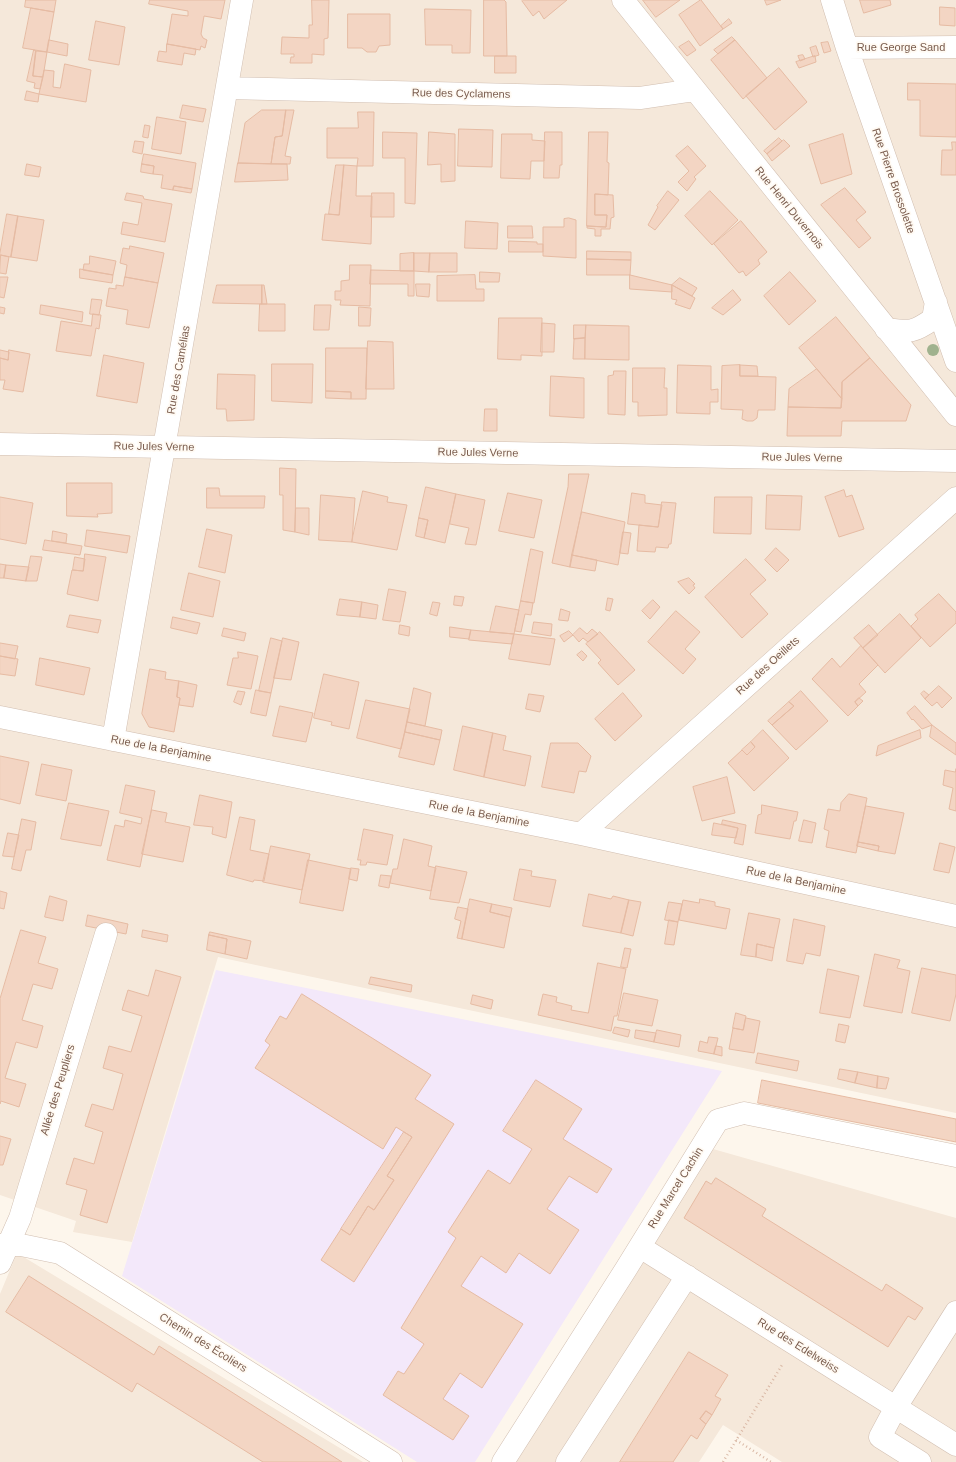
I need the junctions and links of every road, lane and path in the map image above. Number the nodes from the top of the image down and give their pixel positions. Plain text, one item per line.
1 (242, 0) edge
2 (623, 0) edge
3 (832, 0) edge
4 (956, 47) edge
5 (847, 48) junction
6 (227, 88) junction
7 (694, 90) junction
8 (936, 302) junction
9 (886, 329) junction
10 (956, 361) edge
11 (956, 415) edge
12 (0, 444) edge
13 (165, 447) junction
14 (956, 461) edge
15 (956, 498) edge
16 (0, 717) edge
17 (113, 740) junction
18 (581, 834) junction
19 (956, 916) edge
20 (106, 934) dead end
21 (956, 1156) edge
22 (640, 1247) junction
23 (3, 1251) edge
24 (686, 1276) junction
25 (956, 1312) edge
26 (795, 1344) junction
27 (896, 1407) junction
28 (736, 1440) junction
29 (956, 1445) edge
30 (391, 1462) edge
31 (503, 1462) edge
32 (567, 1462) edge
33 (723, 1462) edge
34 (771, 1462) edge
35 (920, 1462) edge

1 - 6 street, Rue des Camélias
2 - 7 street, Rue Henri Duvernois
3 - 5 street, Rue Pierre Brossolette
4 - 5 street, Rue George Sand
5 - 8 street, Rue Pierre Brossolette
6 - 7 street, Rue des Cyclamens
6 - 13 street, Rue des Camélias
7 - 9 street, Rue Henri Duvernois
8 - 9 street
8 - 10 street, Rue Pierre Brossolette
9 - 11 street, Rue Henri Duvernois
12 - 13 street, Rue Jules Verne
13 - 14 street, Rue Jules Verne
13 - 17 street, Rue des Camélias
15 - 18 street, Rue des Oeillets
16 - 17 street, Rue de la Benjamine
17 - 18 street, Rue de la Benjamine
18 - 19 street, Rue de la Benjamine
20 - 23 street, Allée des Peupliers
21 - 22 street, Rue Marcel Cachin
22 - 24 street, Rue des Edelweiss
22 - 31 street, Rue Marcel Cachin
23 - 30 street, Chemin des Écoliers
24 - 26 street, Rue des Edelweiss
24 - 32 street
25 - 27 street
26 - 27 street, Rue des Edelweiss
26 - 28 path
27 - 29 street, Rue des Edelweiss
27 - 35 street
28 - 33 path
28 - 34 path

